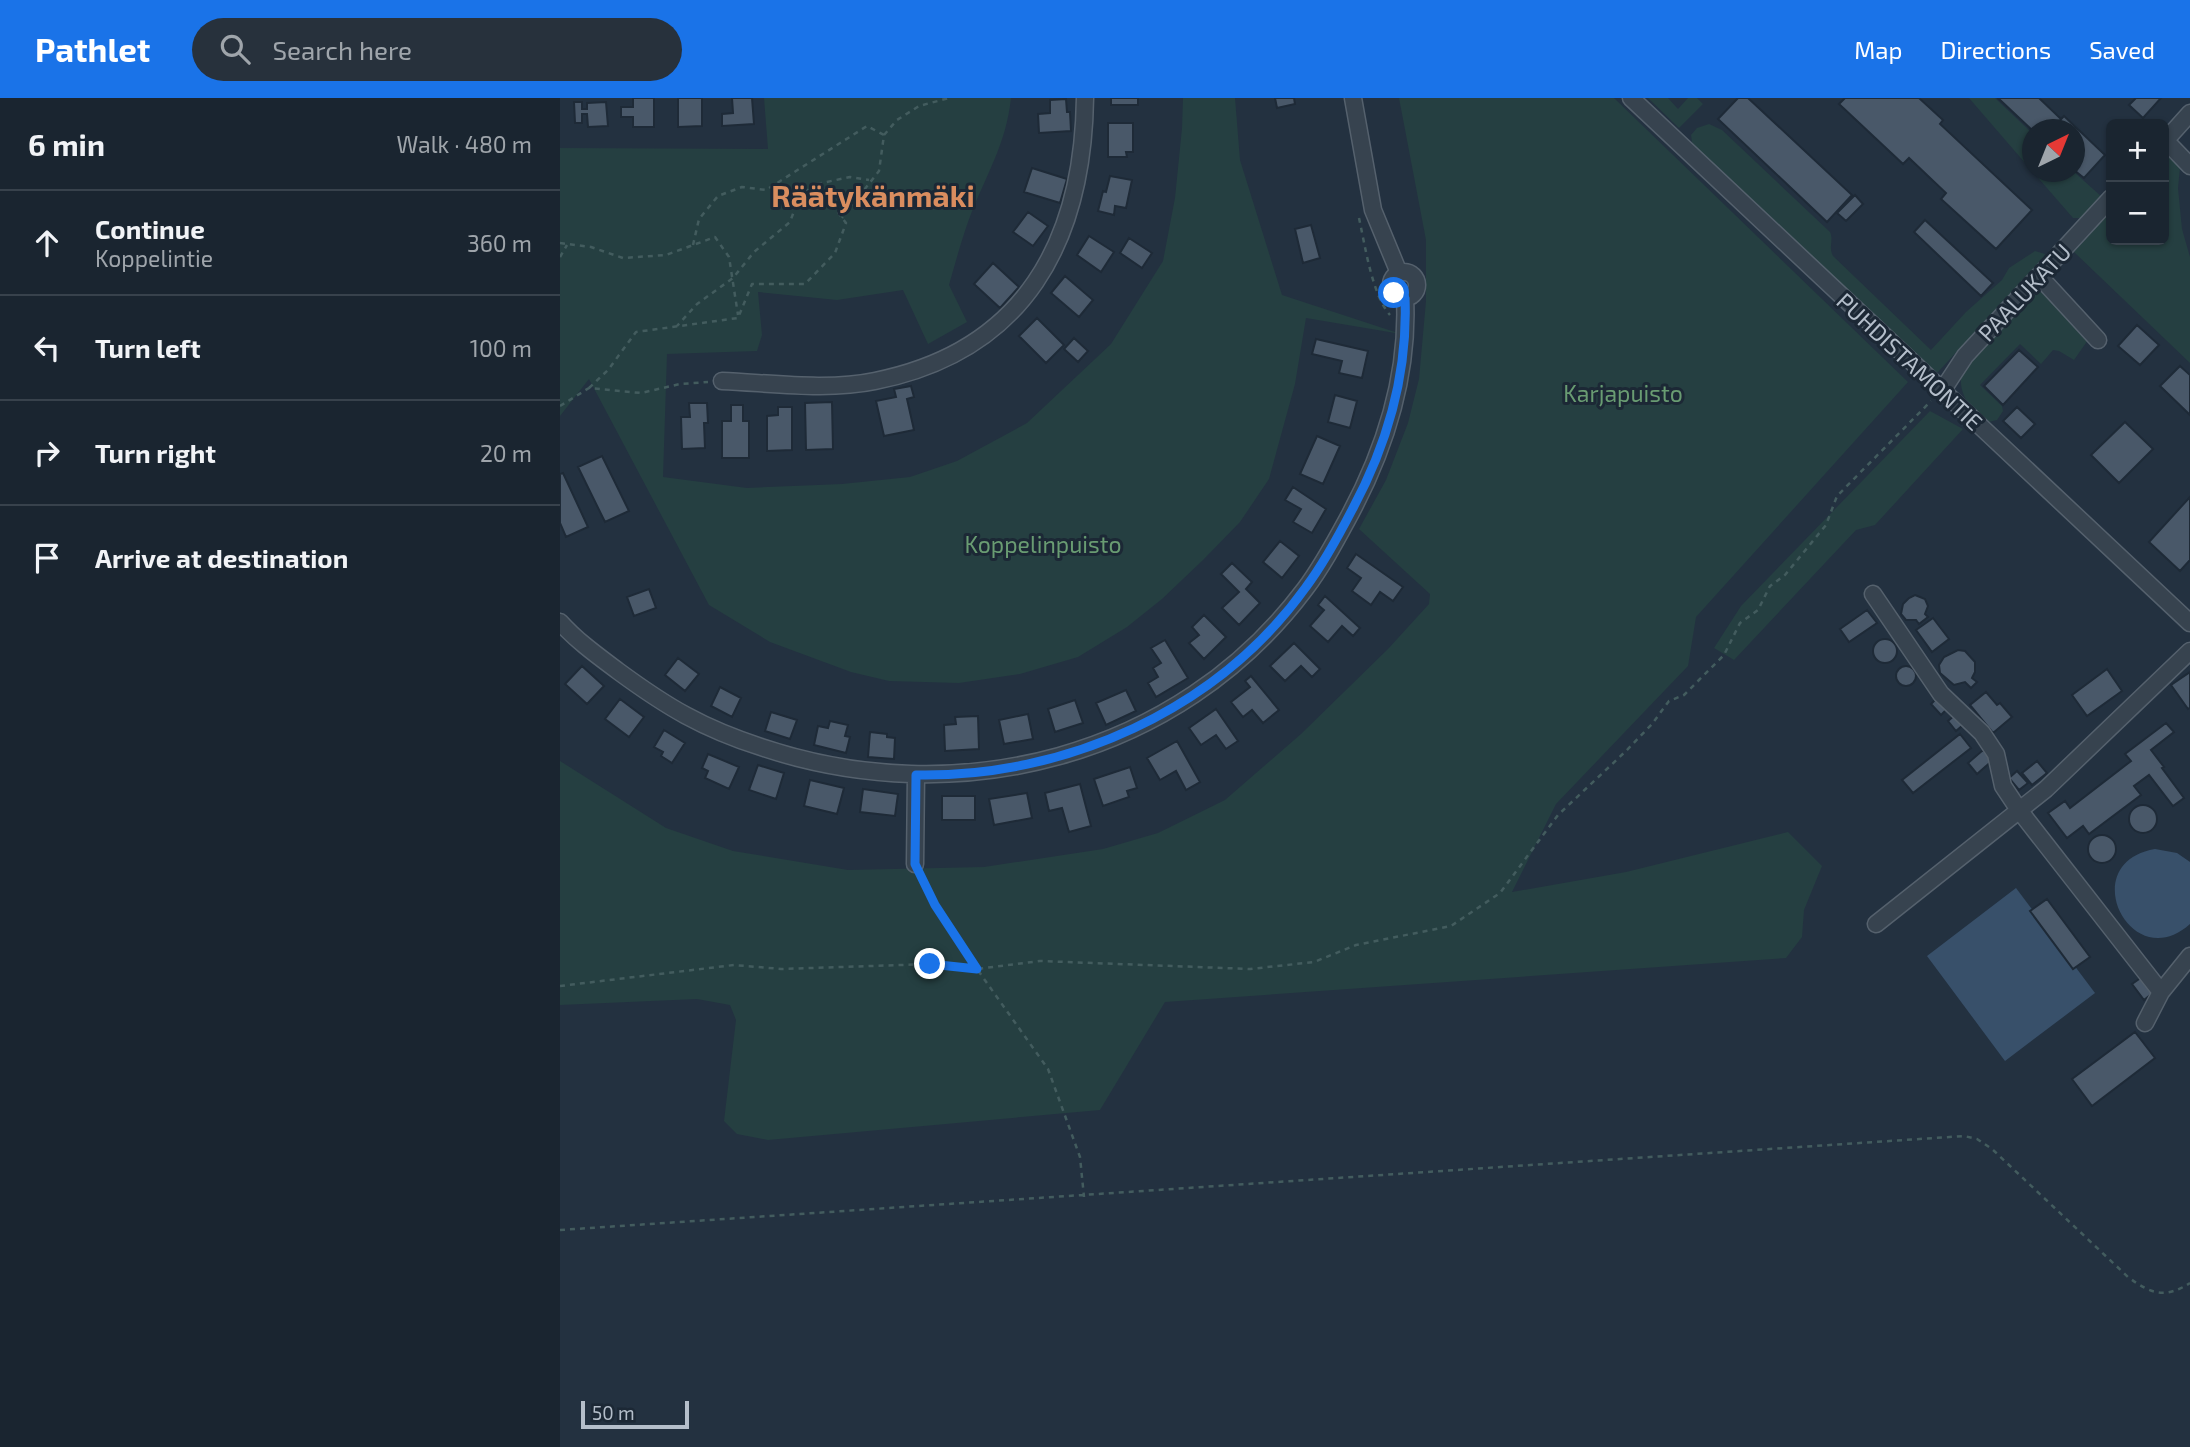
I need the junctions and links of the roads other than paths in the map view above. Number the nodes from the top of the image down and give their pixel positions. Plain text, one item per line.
1 (1086, 98) edge
2 (1353, 98) edge
3 (1631, 98) edge
4 (2190, 114) edge
5 (2169, 136) edge
6 (2169, 146) edge
7 (2190, 166) edge
8 (2106, 203) edge
9 (2039, 276) junction
10 (2098, 340) dead end
11 (722, 381) road end
12 (1942, 391) junction
13 (1873, 594) dead end
14 (560, 622) edge
15 (2190, 623) edge
16 (2190, 651) edge
17 (916, 775) junction
18 (2019, 810) junction
19 (915, 864) road end
20 (1876, 924) dead end
21 (2190, 956) edge
22 (2161, 992) junction
23 (2145, 1023) dead end

1 - 11 street
2 - 17 street
3 - 12 street, PUHDISTAMONTIE
4 - 5 street
6 - 7 street
8 - 9 street, PAALUKATU
9 - 10 street
9 - 12 street, PAALUKATU
12 - 15 street, PUHDISTAMONTIE
13 - 18 street
14 - 17 street
16 - 18 street
17 - 19 street
18 - 20 street
18 - 22 street
21 - 22 street
22 - 23 street

